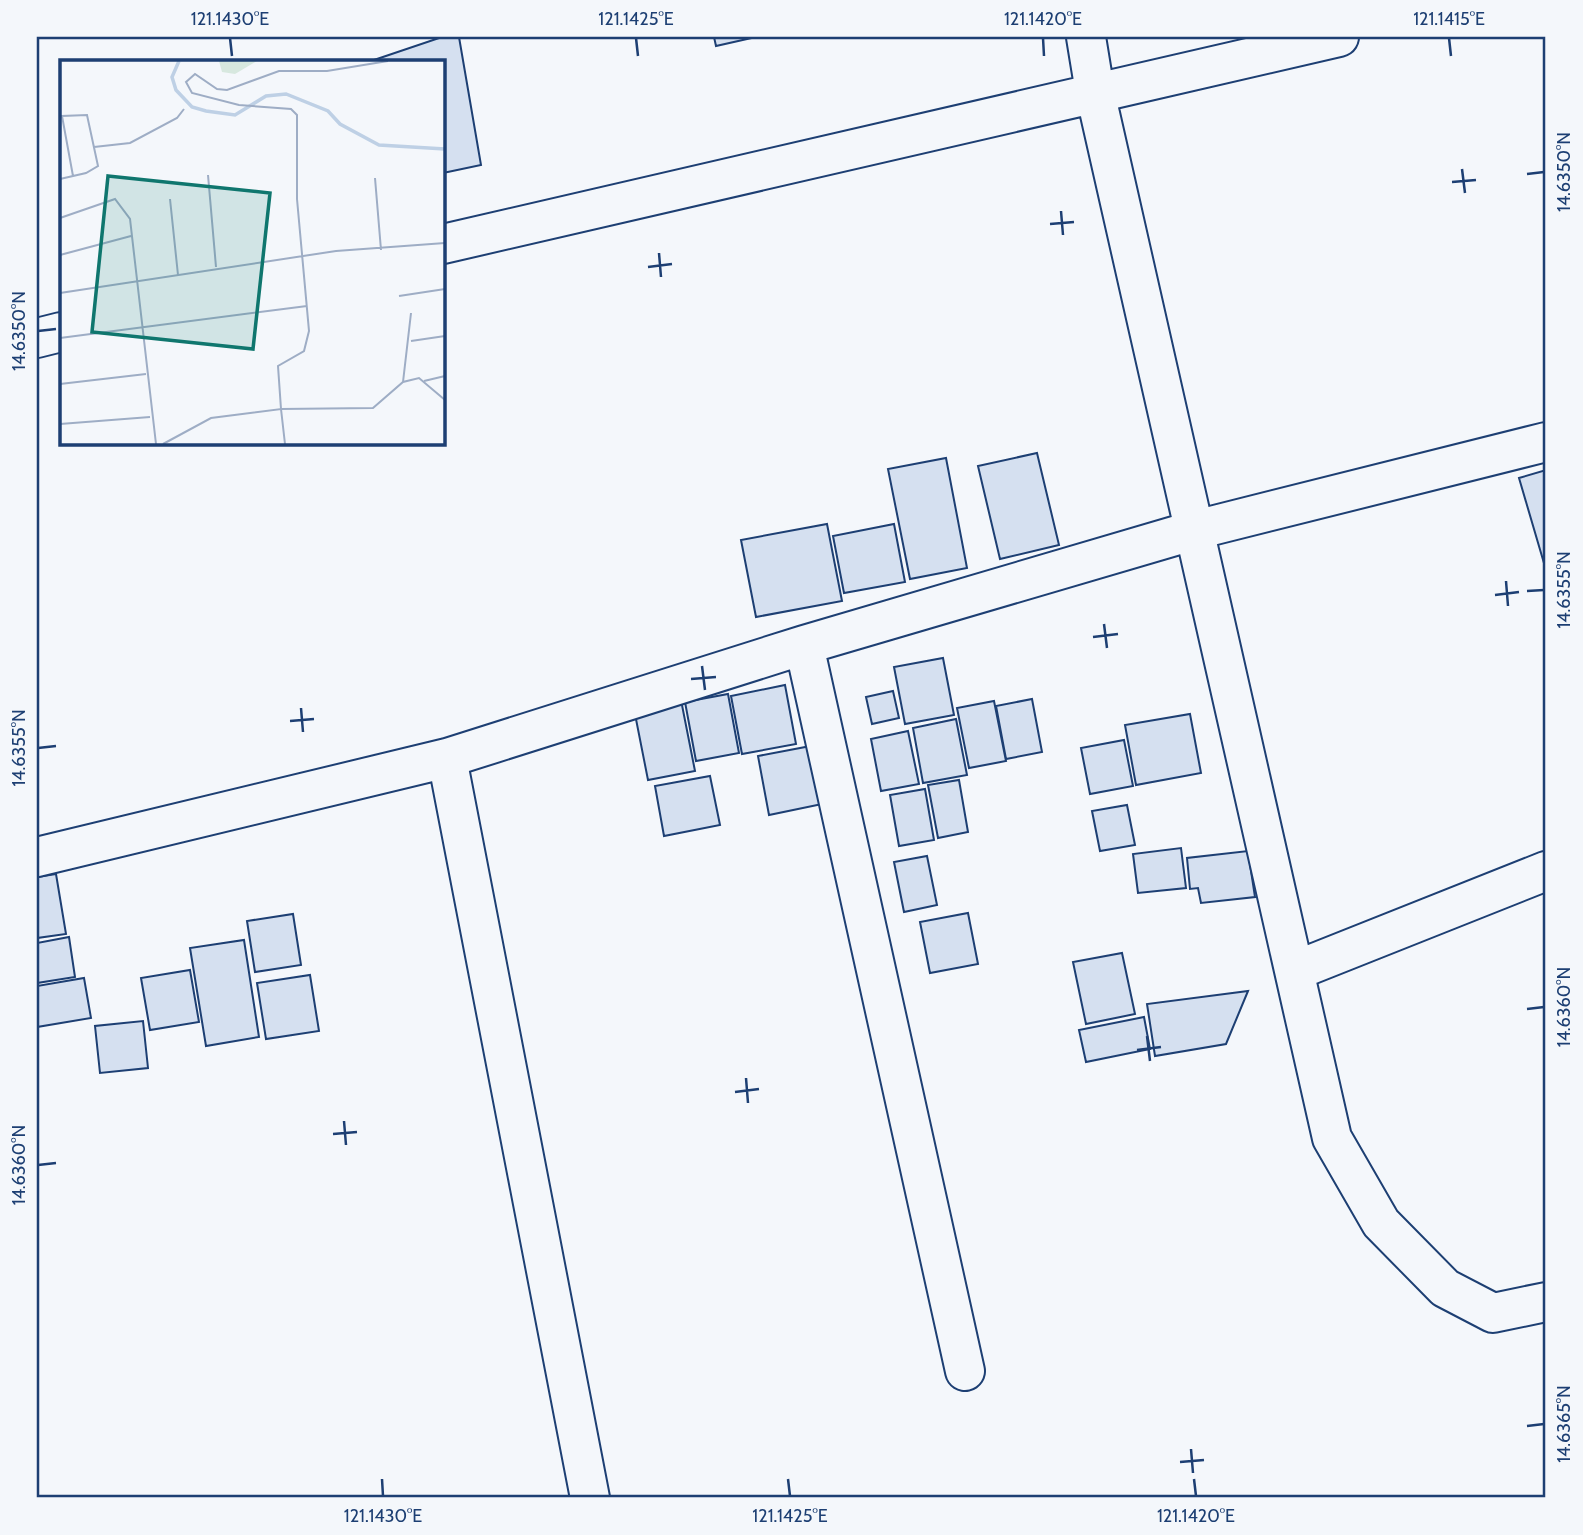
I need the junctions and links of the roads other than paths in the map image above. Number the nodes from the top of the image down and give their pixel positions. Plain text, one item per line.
1 (1086, 37) edge
2 (1339, 37) edge
3 (1095, 92) junction
4 (444, 244) edge
5 (60, 332) edge
6 (37, 338) edge
7 (1546, 442) edge
8 (1195, 530) junction
9 (804, 645) junction
10 (447, 758) junction
11 (37, 858) edge
12 (1546, 871) edge
13 (1297, 970) junction
14 (1546, 1302) edge
15 (965, 1371) dead end
16 (590, 1498) edge

1 - 3 street
2 - 3 street
3 - 4 street
3 - 8 street
5 - 6 street
7 - 8 street
8 - 9 street
8 - 13 street
9 - 10 street
9 - 15 street
10 - 11 street
10 - 16 street
12 - 13 street
13 - 14 street

